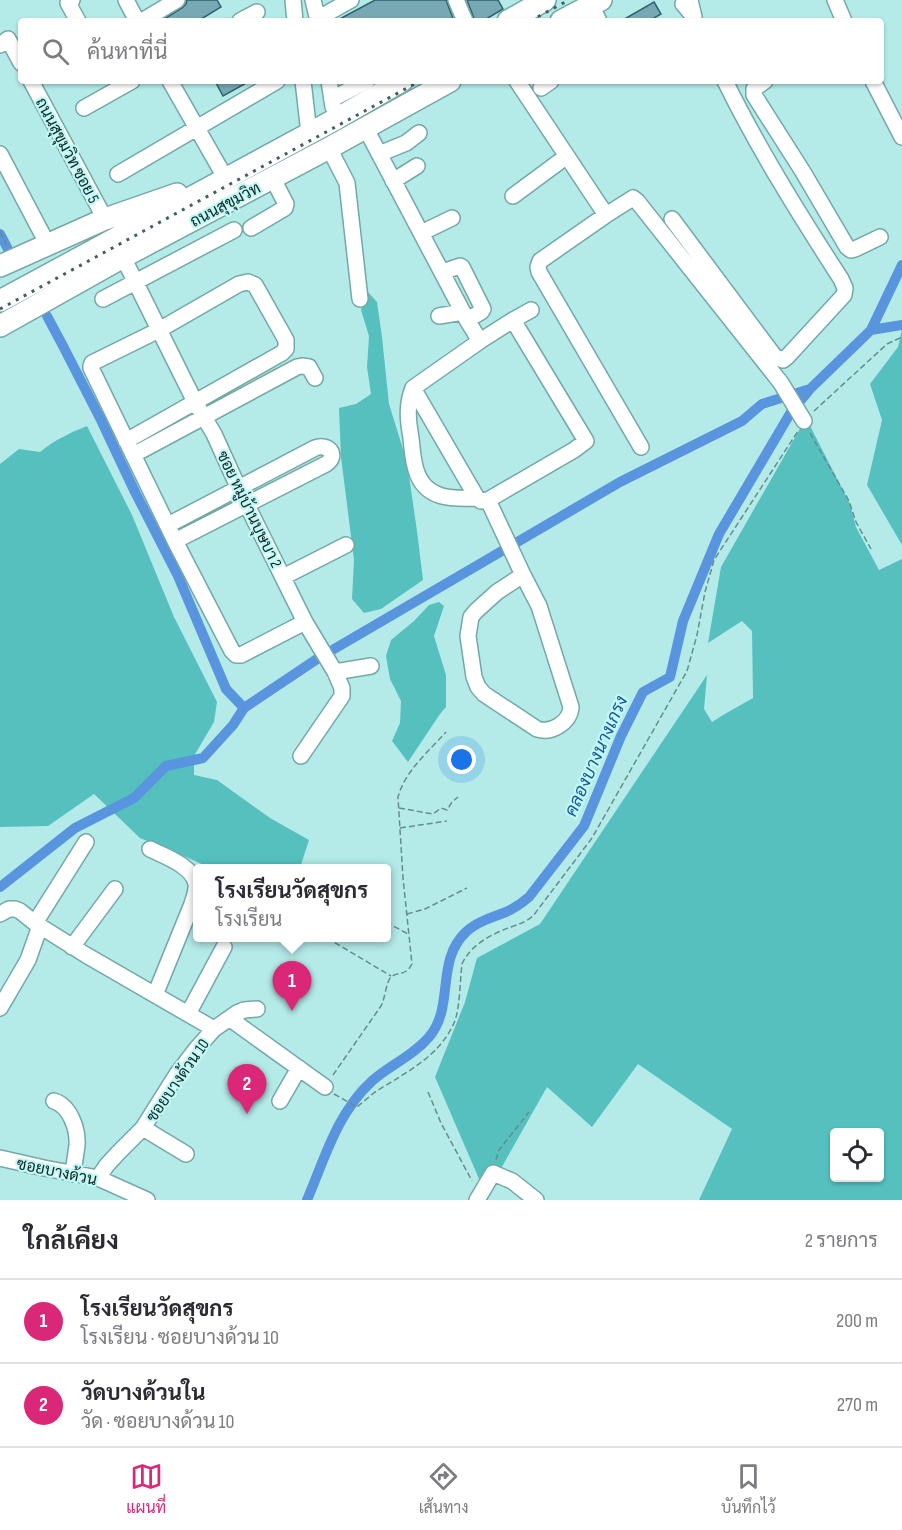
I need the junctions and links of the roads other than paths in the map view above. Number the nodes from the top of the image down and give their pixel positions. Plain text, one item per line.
1 (72, 0) edge
2 (126, 0) edge
3 (177, 0) edge
4 (293, 0) edge
5 (313, 0) edge
6 (351, 0) edge
7 (456, 0) edge
8 (545, 0) edge
9 (835, 0) edge
10 (686, 2) edge
11 (597, 9) edge
12 (257, 12) dead end
13 (76, 18) edge
14 (135, 18) edge
15 (140, 18) edge
16 (246, 18) edge
17 (295, 18) edge
18 (317, 18) edge
19 (320, 18) edge
20 (464, 18) edge
21 (513, 18) edge
22 (570, 18) edge
23 (694, 18) edge
24 (843, 18) edge
25 (4, 42) edge
26 (18, 59) edge
27 (33, 84) edge
28 (172, 84) edge
29 (271, 84) edge
30 (303, 84) edge
31 (330, 84) edge
32 (363, 84) edge
33 (395, 84) edge
34 (444, 84) edge
35 (524, 84) edge
36 (727, 84) edge
37 (761, 84) edge
38 (875, 84) edge
39 (114, 85) edge
40 (538, 90) edge
41 (84, 108) dead end
42 (334, 109) junction
43 (365, 127) junction
44 (197, 128) junction
45 (309, 133) junction
46 (419, 133) dead end
47 (902, 137) edge
48 (329, 148) junction
49 (0, 154) edge
50 (379, 154) junction
51 (567, 156) junction
52 (261, 159) junction
53 (417, 166) dead end
54 (118, 174) dead end
55 (273, 179) junction
56 (393, 181) junction
57 (220, 182) junction
58 (513, 196) dead end
59 (606, 216) junction
60 (452, 218) dead end
61 (105, 219) junction
62 (672, 219) dead end
63 (251, 228) dead end
64 (234, 230) dead end
65 (421, 232) junction
66 (880, 237) dead end
67 (48, 245) junction
68 (127, 256) junction
69 (0, 266) edge
70 (0, 279) edge
71 (139, 280) junction
72 (103, 298) dead end
73 (360, 299) dead end
74 (0, 301) edge
75 (531, 310) dead end
76 (439, 316) dead end
77 (465, 316) junction
78 (513, 320) junction
79 (0, 326) edge
80 (163, 327) junction
81 (480, 341) junction
82 (315, 378) dead end
83 (413, 388) junction
84 (199, 400) junction
85 (206, 415) junction
86 (804, 420) road end
87 (640, 447) dead end
88 (130, 448) junction
89 (238, 487) junction
90 (483, 499) junction
91 (247, 504) junction
92 (168, 525) junction
93 (175, 541) junction
94 (346, 545) dead end
95 (523, 575) junction
96 (283, 577) junction
97 (305, 622) junction
98 (329, 661) junction
99 (371, 666) dead end
100 (301, 756) dead end
101 (86, 842) dead end
102 (150, 849) dead end
103 (193, 877) edge
104 (115, 889) dead end
105 (193, 902) edge
106 (0, 914) edge
107 (37, 924) junction
108 (72, 947) junction
109 (224, 947) dead end
110 (155, 995) junction
111 (0, 1008) edge
112 (257, 1010) dead end
113 (188, 1014) junction
114 (228, 1020) junction
115 (214, 1029) junction
116 (299, 1068) junction
117 (325, 1087) road end
118 (54, 1101) dead end
119 (280, 1101) dead end
120 (143, 1128) junction
121 (186, 1154) dead end
122 (0, 1158) edge
123 (73, 1174) junction
124 (98, 1178) junction
125 (116, 1186) junction
126 (478, 1198) edge
127 (108, 1200) edge
128 (147, 1200) edge
129 (536, 1200) edge

1 - 13 street
2 - 14 street
3 - 15 street
4 - 17 street
5 - 18 street
6 - 19 street
7 - 20 street
8 - 21 highway
9 - 24 street
10 - 23 street
11 - 22 highway
12 - 16 street
25 - 26 street
27 - 61 street, ถนนสุขุมวิท ซอย 5
28 - 44 street
29 - 44 street
30 - 45 street
31 - 42 street
32 - 42 street
33 - 42 highway, ถนนสุขุมวิท
34 - 43 highway, ถนนสุขุมวิท
35 - 40 street
36 - 62 street
37 - 66 street
38 - 47 street
39 - 41 street
40 - 51 street
42 - 45 highway, ถนนสุขุมวิท
43 - 48 highway, ถนนสุขุมวิท
43 - 50 street
44 - 54 street
44 - 57 street
45 - 52 highway, ถนนสุขุมวิท
46 - 50 street
48 - 55 highway, ถนนสุขุมวิท
48 - 73 street
49 - 67 street
50 - 56 street
51 - 58 street
51 - 59 street
52 - 55 highway
52 - 57 highway, ถนนสุขุมวิท
53 - 56 street
55 - 63 street
55 - 68 highway, ถนนสุขุมวิท
56 - 65 street
57 - 61 highway
57 - 70 highway
57 - 74 highway, ถนนสุขุมวิท
59 - 86 street
59 - 87 street
60 - 65 street
61 - 67 highway
64 - 71 street
65 - 77 street
67 - 69 highway
68 - 71 street, ซอย หมู่บ้านบุษบา 2
68 - 79 highway, ถนนสุขุมวิท
71 - 72 street
71 - 80 street, ซอย หมู่บ้านบุษบา 2
75 - 78 street
76 - 77 street
77 - 81 street
78 - 81 street
78 - 90 street
80 - 84 street, ซอย หมู่บ้านบุษบา 2
80 - 84 street
80 - 88 street
81 - 83 street
82 - 85 street
83 - 90 street
83 - 90 street
84 - 85 street, ซอย หมู่บ้านบุษบา 2
84 - 88 street
85 - 88 street
85 - 89 street, ซอย หมู่บ้านบุษบา 2
88 - 92 street
89 - 91 street, ซอย หมู่บ้านบุษบา 2
89 - 91 street
89 - 92 street
90 - 95 street
91 - 93 street
91 - 96 street, ซอย หมู่บ้านบุษบา 2
92 - 93 street
93 - 97 street
94 - 96 street
95 - 95 street
96 - 97 street, ซอย หมู่บ้านบุษบา 2
97 - 98 street, ซอย หมู่บ้านบุษบา 2
98 - 99 street
98 - 100 street, ซอย หมู่บ้านบุษบา 2
101 - 107 street
102 - 103 street
104 - 108 street
105 - 110 street
106 - 107 street
107 - 108 street
107 - 111 street
108 - 110 street
109 - 113 street
110 - 113 street
112 - 114 street, ซอยบางด้วน 10
113 - 115 street
114 - 115 street, ซอยบางด้วน 10
114 - 116 street
115 - 120 street, ซอยบางด้วน 10
116 - 117 street
116 - 119 street
118 - 123 street
120 - 121 street
120 - 124 street, ซอยบางด้วน 10
122 - 123 street, ซอยบางด้วน
123 - 124 street, ซอยบางด้วน
124 - 125 street, ซอยบางด้วน
125 - 127 street
125 - 128 street, ซอยบางด้วน
126 - 129 street

